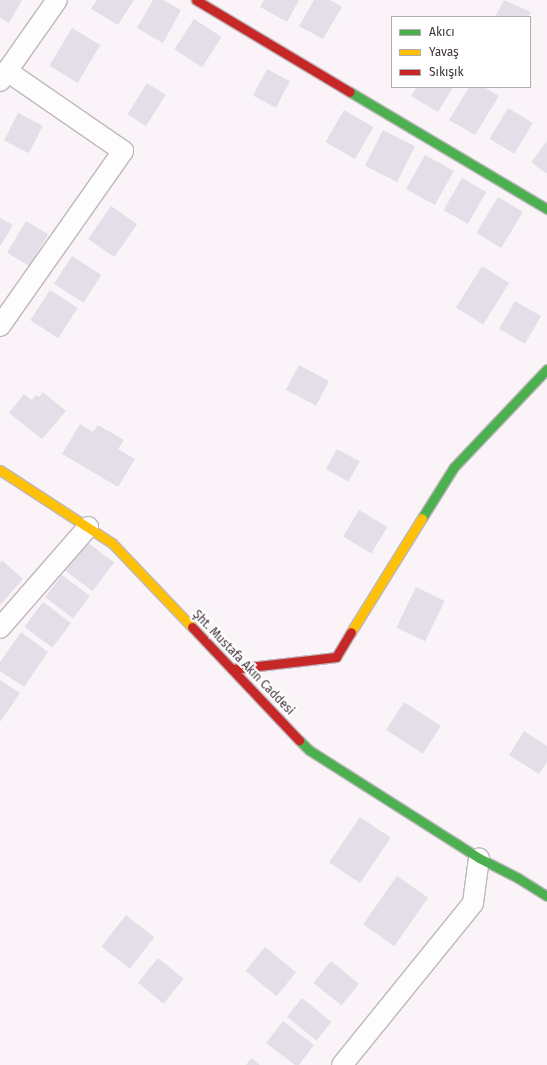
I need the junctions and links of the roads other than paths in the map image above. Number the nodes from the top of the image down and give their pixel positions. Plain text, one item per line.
1 (57, 0) edge
2 (196, 0) edge
3 (3, 76) edge
4 (547, 209) edge
5 (0, 326) edge
6 (547, 369) edge
7 (0, 470) edge
8 (88, 528) junction
9 (0, 628) edge
10 (232, 669) junction
11 (480, 858) junction
12 (547, 896) edge
13 (342, 1065) edge

1 - 3 street
2 - 4 street
3 - 5 street
6 - 10 street
7 - 8 street, Şht. Mustafa Akın Caddesi
8 - 9 street
8 - 10 street, Şht. Mustafa Akın Caddesi
10 - 11 street, Şht. Mustafa Akın Caddesi
11 - 12 street, Şht. Mustafa Akın Caddesi
11 - 13 street

